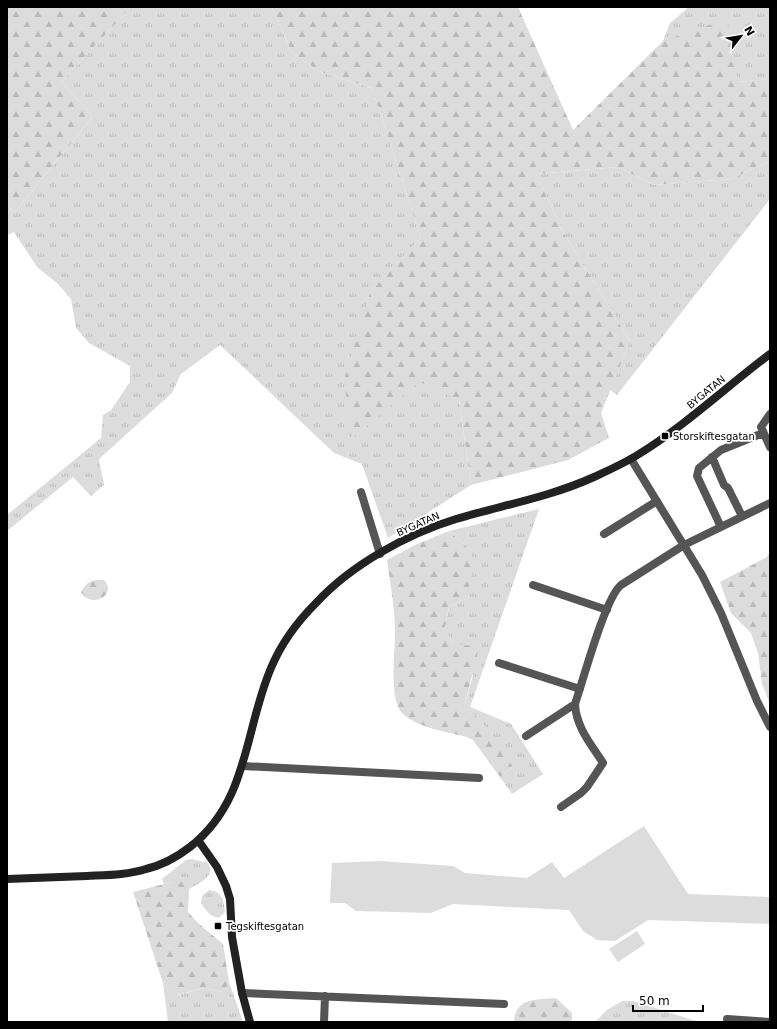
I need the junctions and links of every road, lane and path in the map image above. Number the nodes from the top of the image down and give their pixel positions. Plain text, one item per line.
1 (770, 354) edge
2 (770, 414) edge
3 (763, 433) junction
4 (770, 447) edge
5 (712, 457) junction
6 (631, 459) junction
7 (361, 492) dead end
8 (657, 501) junction
9 (770, 503) edge
10 (742, 516) junction
11 (721, 527) junction
12 (604, 534) dead end
13 (684, 545) junction
14 (380, 554) junction
15 (533, 585) dead end
16 (607, 610) junction
17 (499, 663) dead end
18 (580, 689) junction
19 (575, 704) junction
20 (770, 727) edge
21 (526, 736) dead end
22 (243, 766) junction
23 (479, 778) dead end
24 (561, 807) dead end
25 (198, 840) junction
26 (7, 879) edge
27 (242, 993) junction
28 (325, 996) junction
29 (504, 1004) dead end
30 (727, 1019) dead end
31 (250, 1022) edge
32 (324, 1022) edge
33 (770, 1022) edge

1 - 6 street, BYGATAN
2 - 3 street
3 - 4 street
3 - 5 street
5 - 10 street
5 - 11 street
6 - 8 street
6 - 14 street, BYGATAN
7 - 14 street
8 - 12 street
8 - 13 street
9 - 10 street
10 - 11 street
11 - 13 street
13 - 16 street
13 - 20 street
14 - 22 street, BYGATAN
15 - 16 street
16 - 18 street
17 - 18 street
18 - 19 street
19 - 21 street
19 - 24 street
22 - 23 street
22 - 25 street, BYGATAN
25 - 26 street, BYGATAN
25 - 27 street
27 - 28 street
27 - 31 street
28 - 29 street
28 - 32 street
30 - 33 street

